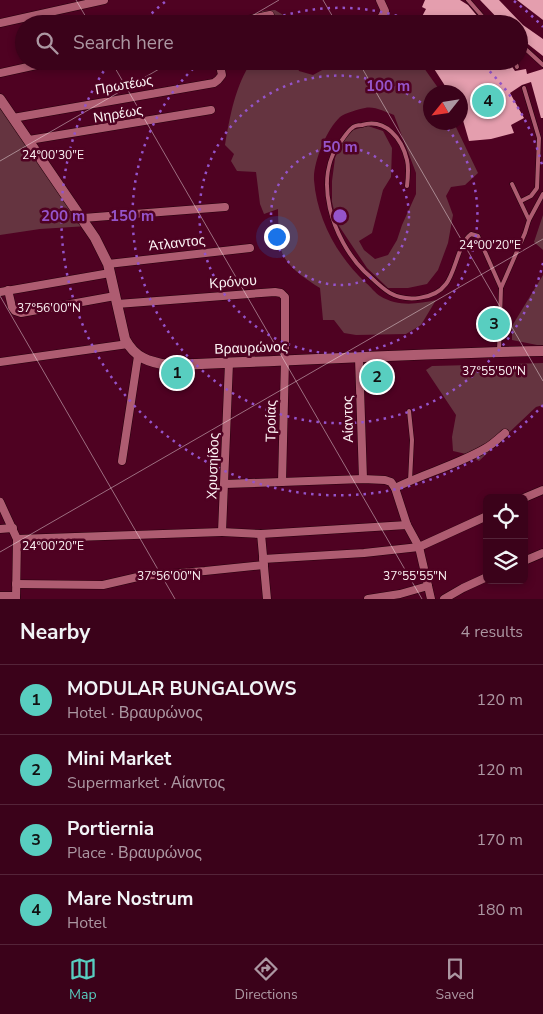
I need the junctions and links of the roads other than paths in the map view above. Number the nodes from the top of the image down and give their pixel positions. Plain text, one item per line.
1 (104, 0) edge
2 (380, 0) edge
3 (468, 0) edge
4 (36, 15) edge
5 (382, 15) edge
6 (481, 15) edge
7 (15, 20) edge
8 (0, 23) edge
9 (528, 51) edge
10 (543, 65) edge
11 (15, 70) edge
12 (221, 70) edge
13 (0, 73) edge
14 (524, 88) dead end
15 (0, 99) edge
16 (211, 110) dead end
17 (13, 118) junction
18 (29, 140) junction
19 (512, 184) dead end
20 (408, 186) dead end
21 (543, 194) edge
22 (521, 201) junction
23 (225, 207) dead end
24 (84, 218) junction
25 (529, 220) junction
26 (250, 248) dead end
27 (109, 268) junction
28 (500, 288) junction
29 (4, 291) edge
30 (116, 300) junction
31 (128, 344) junction
32 (499, 351) junction
33 (543, 351) edge
34 (138, 356) junction
35 (359, 358) junction
36 (285, 361) junction
37 (0, 362) edge
38 (229, 363) junction
39 (409, 411) dead end
40 (505, 433) dead end
41 (122, 461) dead end
42 (362, 479) junction
43 (410, 481) junction
44 (282, 482) junction
45 (225, 484) junction
46 (395, 488) junction
47 (543, 490) edge
48 (528, 496) edge
49 (0, 502) edge
50 (483, 518) edge
51 (408, 525) junction
52 (13, 528) junction
53 (0, 530) edge
54 (222, 532) junction
55 (261, 534) junction
56 (18, 539) junction
57 (419, 548) junction
58 (543, 553) edge
59 (528, 559) edge
60 (264, 562) junction
61 (483, 579) edge
62 (16, 584) junction
63 (428, 586) junction
64 (0, 596) edge
65 (16, 598) edge
66 (267, 599) edge
67 (368, 599) edge
68 (431, 599) edge
69 (444, 599) edge

1 - 4 street
2 - 5 street
3 - 6 lane
7 - 8 street
9 - 10 lane
11 - 13 street
12 - 17 street, Πρωτέως
14 - 22 lane
15 - 17 main road
16 - 18 street, Νηρέως
17 - 18 main road
18 - 24 main road
19 - 22 lane
20 - 28 lane
21 - 25 lane
22 - 25 lane
23 - 24 street
24 - 27 main road
25 - 28 lane
26 - 27 street, Άτλαντος
27 - 29 street, Άτλαντος
27 - 30 main road
28 - 32 lane
29 - 30 street
30 - 31 main road
30 - 36 street, Κρόνου
31 - 34 main road
31 - 37 street
32 - 33 main road, Βραυρώνος
32 - 35 main road, Βραυρώνος
34 - 38 main road, Βραυρώνος
34 - 41 street
35 - 36 main road, Βραυρώνος
35 - 42 street, Αίαντος
36 - 38 main road, Βραυρώνος
36 - 44 street, Τροίας
38 - 45 street, Χρυσηίδος
39 - 43 lane
40 - 43 street
42 - 44 street
42 - 46 street
43 - 46 street
44 - 45 street
45 - 54 street, Χρυσηίδος
46 - 51 street
47 - 48 street
49 - 52 street
50 - 57 street
51 - 55 street
51 - 57 street
52 - 53 street
52 - 56 street
54 - 55 street
54 - 56 street
55 - 60 street
56 - 62 street
57 - 60 street
57 - 63 street
58 - 59 street
60 - 62 street
60 - 66 street
61 - 69 street
62 - 65 street
63 - 67 street
63 - 68 street
64 - 65 street

